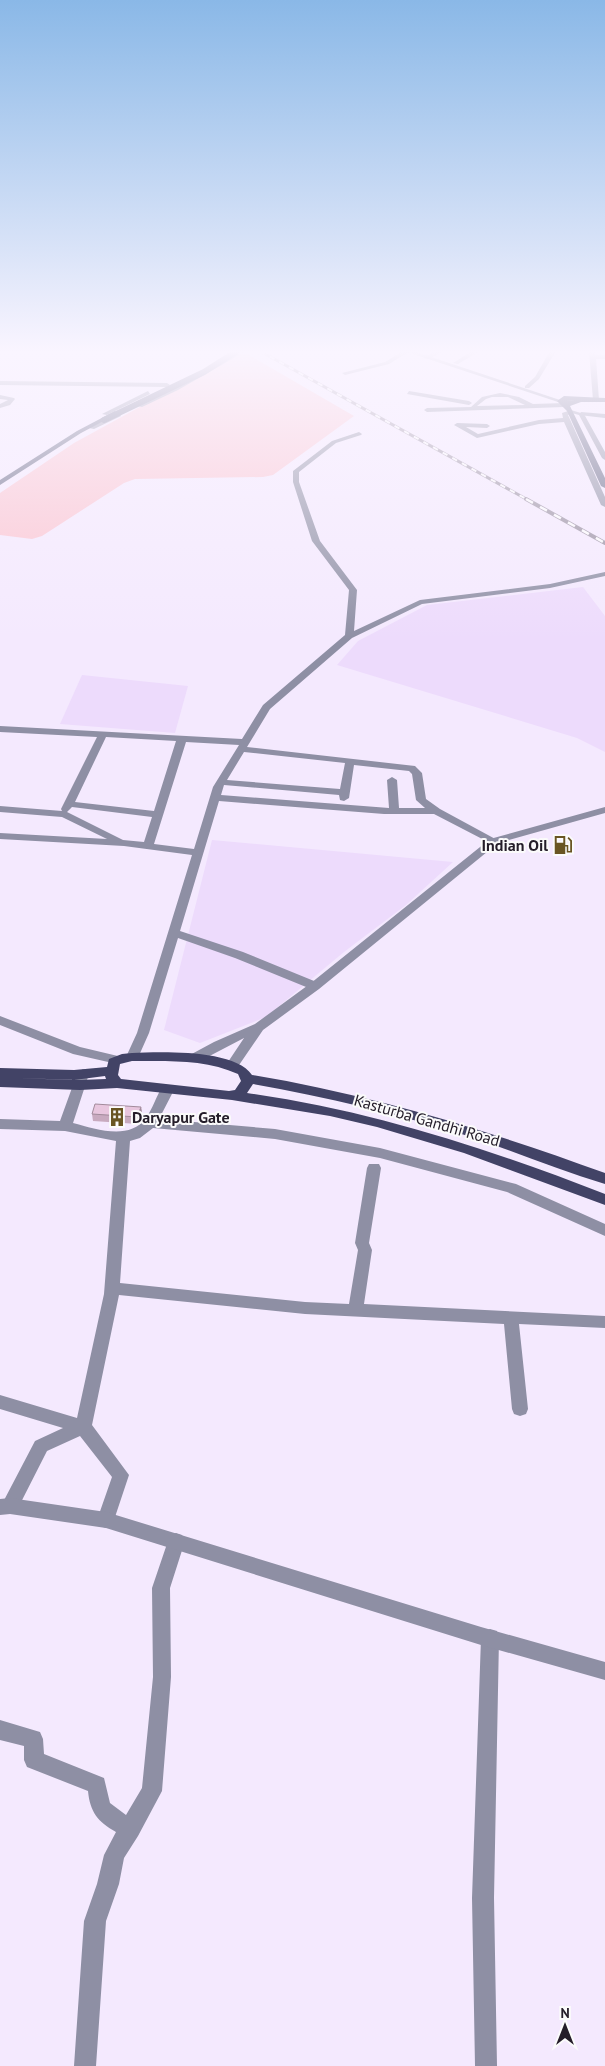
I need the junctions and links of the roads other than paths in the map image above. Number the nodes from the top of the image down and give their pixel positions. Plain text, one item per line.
1 (58, 447) edge
2 (60, 447) edge
3 (327, 447) edge
4 (579, 447) edge
5 (590, 447) edge
6 (0, 484) edge
7 (605, 486) edge
8 (0, 488) edge
9 (605, 505) edge
10 (605, 574) edge
11 (349, 636) junction
12 (0, 729) edge
13 (103, 734) junction
14 (182, 738) junction
15 (243, 745) junction
16 (350, 762) junction
17 (392, 780) dead end
18 (221, 782) junction
19 (345, 792) junction
20 (215, 798) junction
21 (342, 808) junction
22 (0, 809) edge
23 (66, 809) junction
24 (394, 811) junction
25 (436, 811) junction
26 (602, 812) edge
27 (158, 815) junction
28 (0, 836) edge
29 (494, 841) junction
30 (124, 843) junction
31 (148, 846) junction
32 (198, 853) junction
33 (173, 934) junction
34 (315, 986) junction
35 (0, 1020) edge
36 (259, 1027) junction
37 (132, 1057) junction
38 (193, 1059) junction
39 (232, 1065) junction
40 (115, 1071) junction
41 (0, 1073) edge
42 (248, 1079) junction
43 (81, 1080) junction
44 (0, 1082) edge
45 (166, 1090) junction
46 (234, 1096) junction
47 (149, 1123) junction
48 (0, 1124) edge
49 (64, 1126) junction
50 (123, 1137) junction
51 (374, 1168) dead end
52 (605, 1180) edge
53 (605, 1200) edge
54 (605, 1230) edge
55 (112, 1288) junction
56 (355, 1311) junction
57 (511, 1318) junction
58 (605, 1322) edge
59 (0, 1402) edge
60 (520, 1409) dead end
61 (83, 1427) junction
62 (5, 1506) edge
63 (106, 1520) junction
64 (176, 1542) junction
65 (490, 1638) junction
66 (605, 1671) edge
67 (0, 1730) edge
68 (131, 1830) junction
69 (85, 2066) edge
70 (486, 2066) edge

1 - 6 main road
2 - 8 main road
3 - 11 street
4 - 9 street
5 - 7 main road
10 - 11 street
11 - 15 street
12 - 13 street
13 - 14 street
13 - 23 street
14 - 15 street
14 - 27 street
15 - 16 street
15 - 18 street
16 - 19 street
16 - 25 street
17 - 24 street
18 - 19 street
18 - 20 street
19 - 21 street
20 - 21 street
20 - 32 street
21 - 24 street
22 - 23 street
23 - 27 street
23 - 30 street
24 - 25 street
25 - 29 street
26 - 29 street
27 - 31 street
28 - 30 street
29 - 34 street
30 - 31 street
31 - 32 street
32 - 33 street
33 - 34 street
33 - 37 street
34 - 36 street
35 - 40 street
36 - 38 street
36 - 39 street
37 - 38 main road
37 - 40 main road
38 - 39 main road
39 - 42 main road
40 - 43 main road
40 - 45 main road, Kasturba Gandhi Road
41 - 43 main road
42 - 46 main road
42 - 52 main road, Kasturba Gandhi Road
43 - 44 main road
43 - 49 street
45 - 46 main road, Kasturba Gandhi Road
45 - 47 street
46 - 53 main road, Kasturba Gandhi Road
47 - 50 street
47 - 54 street
48 - 49 street
49 - 50 street
50 - 55 street
51 - 56 street
55 - 56 street
55 - 61 street
56 - 57 street
57 - 58 street
57 - 60 street
59 - 61 street
61 - 62 street
61 - 63 street
62 - 63 street
63 - 64 street
64 - 65 street
64 - 68 street
65 - 66 street
65 - 70 street
67 - 68 street
68 - 69 street

